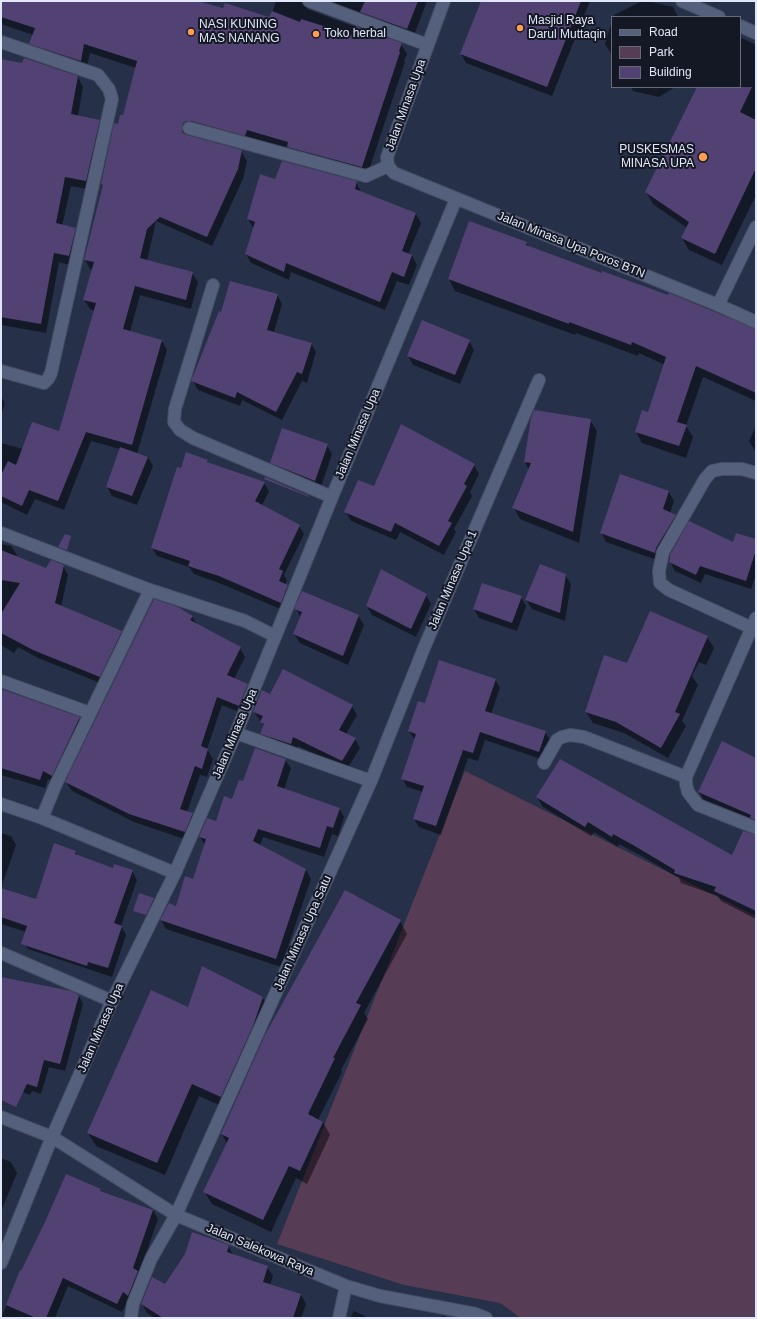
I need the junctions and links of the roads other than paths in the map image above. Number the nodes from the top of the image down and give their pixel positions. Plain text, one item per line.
1 (309, 1) edge
2 (444, 1) edge
3 (682, 1) edge
4 (718, 16) edge
5 (741, 26) edge
6 (756, 33) edge
7 (1, 42) edge
8 (428, 45) junction
9 (189, 128) dead end
10 (388, 166) junction
11 (456, 199) junction
12 (756, 227) edge
13 (213, 285) dead end
14 (718, 305) junction
15 (756, 322) edge
16 (1, 371) edge
17 (539, 380) dead end
18 (756, 473) edge
19 (332, 497) junction
20 (1, 533) edge
21 (150, 590) junction
22 (754, 623) edge
23 (275, 636) junction
24 (1, 681) edge
25 (90, 713) junction
26 (236, 733) junction
27 (544, 763) dead end
28 (686, 777) junction
29 (371, 781) junction
30 (1, 804) edge
31 (42, 818) junction
32 (756, 828) edge
33 (175, 873) junction
34 (1, 953) edge
35 (112, 1002) junction
36 (1, 1117) edge
37 (52, 1137) junction
38 (176, 1215) junction
39 (1, 1263) edge
40 (346, 1286) junction
41 (131, 1318) edge
42 (339, 1318) edge
43 (486, 1318) edge

1 - 8 street
2 - 8 street, Jalan Minasa Upa
3 - 4 street
5 - 6 street
7 - 16 street
8 - 10 street, Jalan Minasa Upa
9 - 10 street
10 - 11 street, Jalan Minasa Upa Poros BTN
11 - 14 street, Jalan Minasa Upa Poros BTN
11 - 19 street, Jalan Minasa Upa
12 - 14 street
13 - 19 street
14 - 15 street, Jalan Minasa Upa Poros BTN
17 - 29 street, Jalan Minasa Upa 1
18 - 22 street
19 - 23 street, Jalan Minasa Upa
20 - 21 street
21 - 23 street
21 - 25 street
22 - 28 street
23 - 26 street, Jalan Minasa Upa
24 - 25 street
25 - 31 street
26 - 29 street
26 - 33 street, Jalan Minasa Upa
27 - 28 street
28 - 32 street
29 - 38 street, Jalan Minasa Upa Satu
30 - 31 street
31 - 33 street
33 - 35 street, Jalan Minasa Upa
34 - 35 street
35 - 37 street, Jalan Minasa Upa
36 - 37 street, Jalan Salekowa Raya
37 - 38 street, Jalan Salekowa Raya
37 - 39 street, Jalan Minasa Upa
38 - 40 street, Jalan Salekowa Raya
38 - 41 street, Jalan Minasa Upa Satu
40 - 42 street
40 - 43 street, Jalan Salekowa Raya

